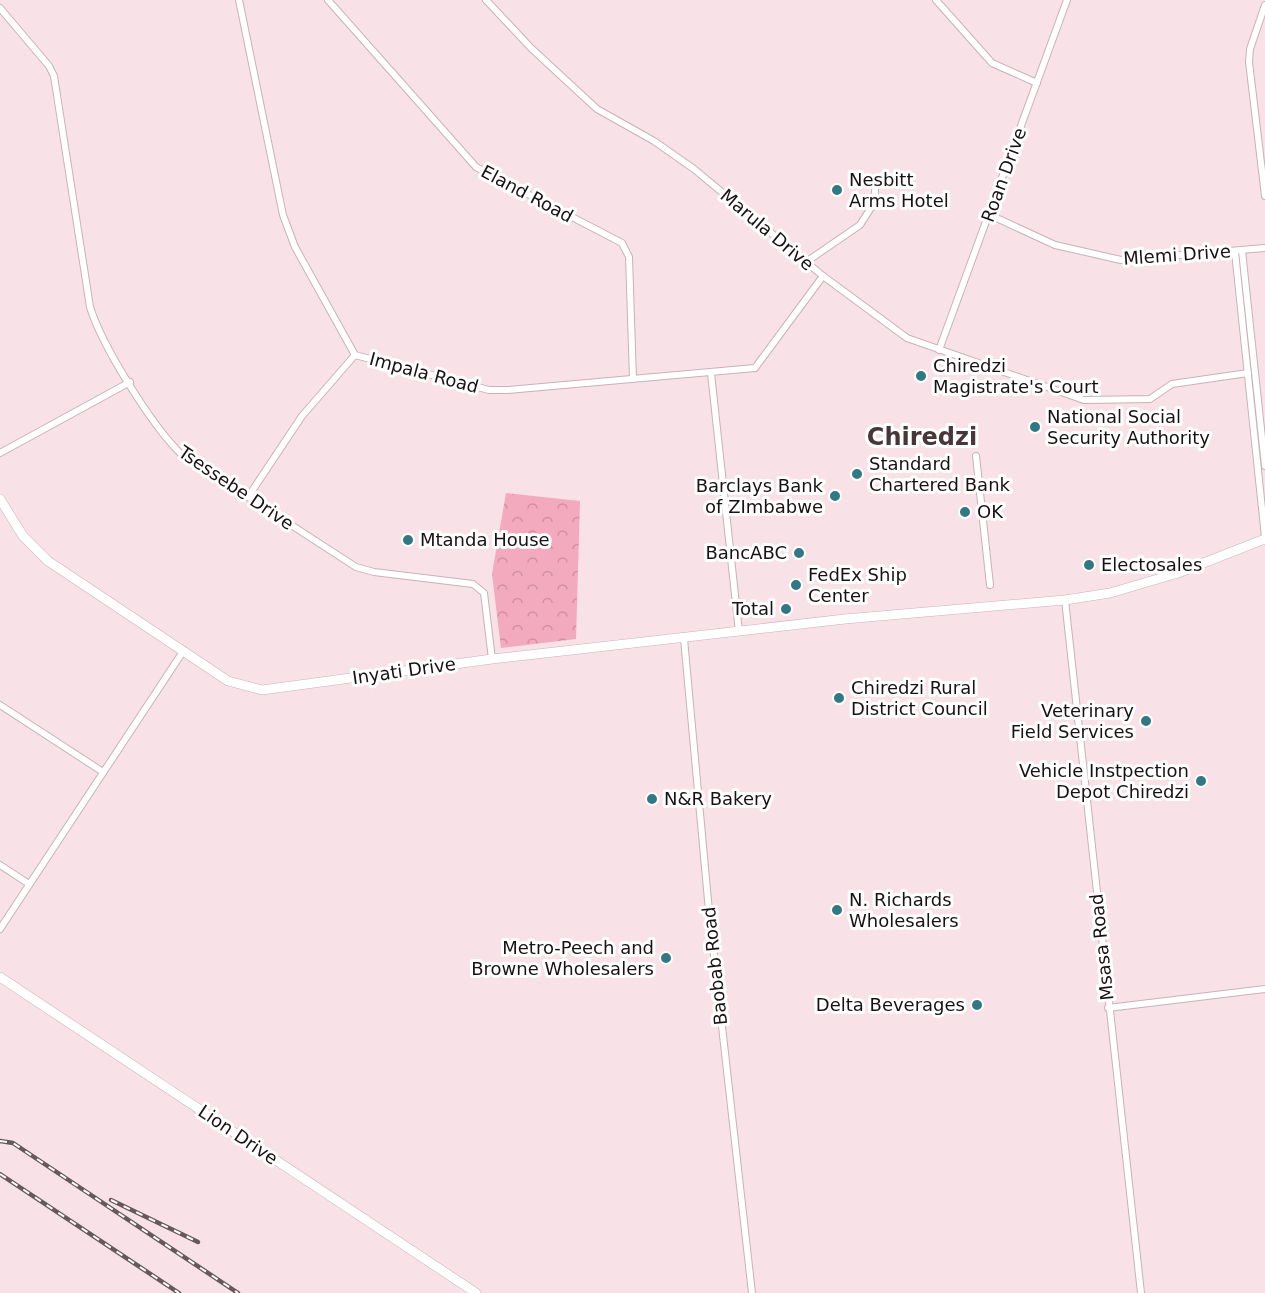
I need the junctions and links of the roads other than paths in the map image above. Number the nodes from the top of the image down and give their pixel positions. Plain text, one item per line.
1 (239, 0) edge
2 (328, 0) edge
3 (486, 0) edge
4 (936, 0) edge
5 (1067, 0) edge
6 (1265, 5) edge
7 (0, 8) edge
8 (1037, 83) junction
9 (876, 180) dead end
10 (1265, 196) edge
11 (990, 215) junction
12 (1265, 248) edge
13 (1239, 252) junction
14 (806, 262) junction
15 (823, 276) junction
16 (939, 350) junction
17 (355, 355) junction
18 (711, 373) junction
19 (1248, 373) junction
20 (633, 379) junction
21 (130, 382) junction
22 (0, 453) edge
23 (976, 456) dead end
24 (1265, 466) edge
25 (248, 497) junction
26 (0, 499) edge
27 (1265, 538) edge
28 (990, 585) dead end
29 (1065, 600) junction
30 (739, 633) junction
31 (684, 639) junction
32 (184, 650) junction
33 (492, 659) junction
34 (0, 705) edge
35 (103, 772) junction
36 (0, 865) edge
37 (29, 884) junction
38 (0, 929) edge
39 (0, 977) edge
40 (1265, 989) edge
41 (1108, 1008) junction
42 (476, 1293) edge
43 (752, 1293) edge
44 (1141, 1293) edge

1 - 17 street, Impala Road
2 - 20 street, Eland Road
3 - 14 street, Marula Drive
4 - 8 street
5 - 8 street, Roan Drive
6 - 10 street
7 - 21 street, Tsessebe Drive
8 - 11 street, Roan Drive
9 - 14 street
11 - 13 street, Mlemi Drive
11 - 16 street, Roan Drive
12 - 13 street, Mlemi Drive
13 - 19 street
13 - 24 street
14 - 15 street, Marula Drive
15 - 16 street, Marula Drive
15 - 18 street, Impala Road
16 - 19 street, Marula Drive
17 - 20 street, Impala Road
17 - 25 street
18 - 20 street, Impala Road
18 - 30 street
19 - 27 street
21 - 22 street
21 - 25 street, Tsessebe Drive
23 - 28 street
25 - 33 street, Tsessebe Drive
26 - 32 street, Inyati Drive
27 - 29 street, Inyati Drive
29 - 30 street, Inyati Drive
29 - 41 street, Msasa Road
30 - 31 street, Inyati Drive
31 - 33 street, Inyati Drive
31 - 43 street, Baobab Road
32 - 33 street, Inyati Drive
32 - 35 street
34 - 35 street
35 - 37 street
36 - 37 street
37 - 38 street
39 - 42 street, Lion Drive
40 - 41 street
41 - 44 street, Msasa Road

